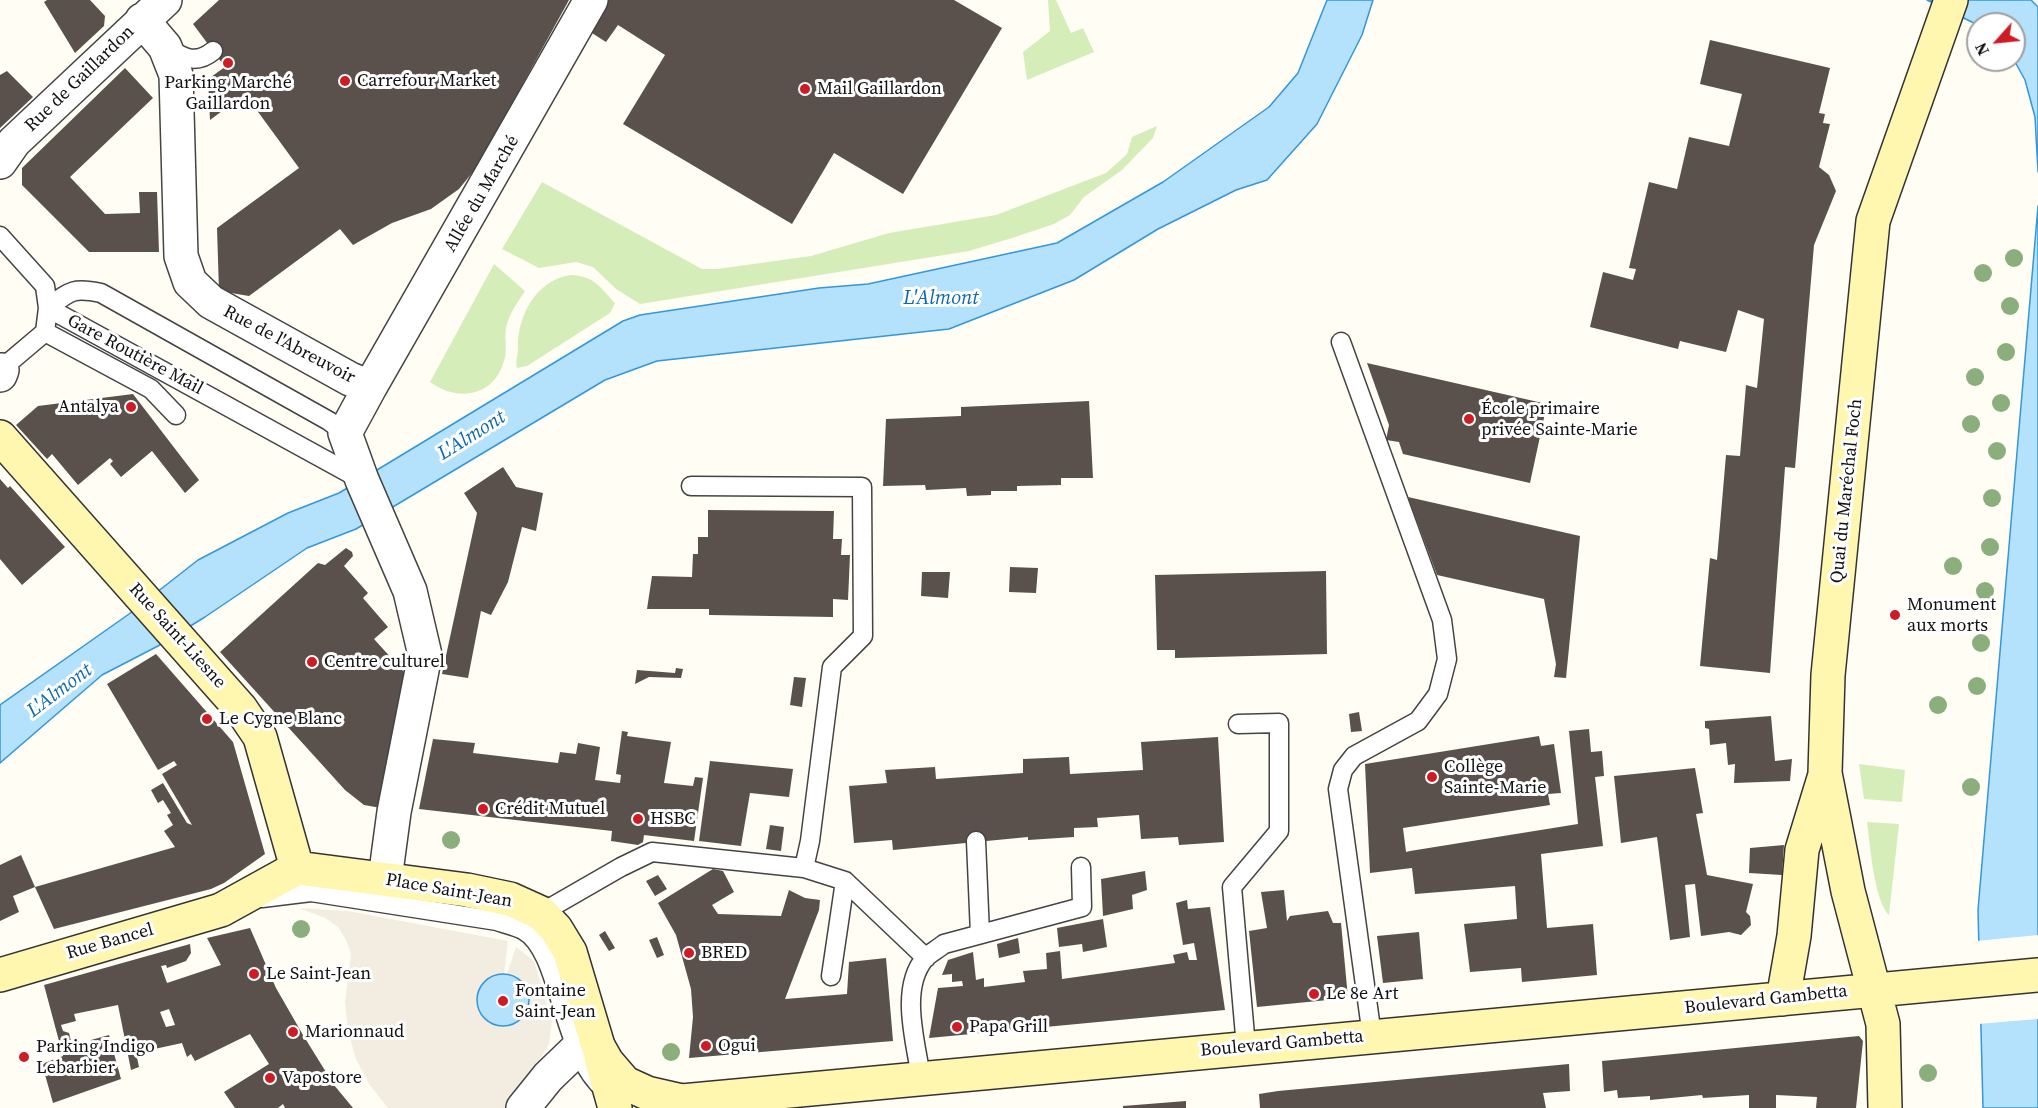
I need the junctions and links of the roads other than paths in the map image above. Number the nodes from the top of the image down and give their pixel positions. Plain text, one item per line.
1 (591, 0) edge
2 (1944, 0) edge
3 (1951, 0) edge
4 (154, 10) edge
5 (1935, 43) junction
6 (165, 47) junction
7 (213, 51) dead end
8 (0, 162) edge
9 (0, 236) edge
10 (48, 308) junction
11 (45, 332) junction
12 (1341, 342) dead end
13 (1, 371) edge
14 (370, 387) junction
15 (176, 415) dead end
16 (345, 433) junction
17 (0, 437) edge
18 (362, 480) junction
19 (691, 486) dead end
20 (1238, 724) dead end
21 (1825, 773) junction
22 (976, 841) dead end
23 (804, 867) junction
24 (1081, 867) dead end
25 (297, 868) junction
26 (385, 879) junction
27 (845, 881) junction
28 (221, 910) junction
29 (541, 913) junction
30 (980, 934) junction
31 (926, 958) junction
32 (0, 975) edge
33 (2038, 975) edge
34 (831, 976) dead end
35 (1875, 989) junction
36 (1783, 999) junction
37 (1372, 1036) junction
38 (1246, 1047) junction
39 (587, 1048) junction
40 (921, 1078) junction
41 (647, 1093) joint
42 (612, 1101) edge
43 (682, 1101) junction
44 (727, 1102) edge
45 (523, 1108) edge
46 (1886, 1108) edge

1 - 14 street, Allée du Marché
2 - 5 street
3 - 5 main road, Quai du Maréchal Foch
4 - 6 street, Rue de l'Abreuvoir
4 - 8 street, Rue de Gaillardon
5 - 21 main road, Quai du Maréchal Foch
6 - 7 lane
6 - 14 street, Rue de l'Abreuvoir
9 - 10 lane
10 - 11 lane
10 - 16 lane, Gare Routière Mail
10 - 18 lane, Gare Routière Mail
11 - 13 lane
11 - 15 lane
12 - 37 lane
14 - 16 street, Rue de l'Abreuvoir
16 - 18 street
17 - 25 main road, Rue Saint-Liesne
18 - 26 street
19 - 23 lane
20 - 38 lane
21 - 35 main road, Quai du Maréchal Foch
21 - 36 main road
22 - 30 lane
23 - 27 lane
23 - 29 lane
24 - 30 lane
25 - 26 main road, Place Saint-Jean
25 - 28 main road
26 - 29 main road, Place Saint-Jean
27 - 31 lane
27 - 34 lane
28 - 32 main road, Rue Bancel
28 - 39 lane
29 - 39 main road, Place Saint-Jean
30 - 31 lane
31 - 40 lane
33 - 35 main road, Boulevard Gambetta
35 - 36 main road, Boulevard Gambetta
35 - 46 main road, Quai du Maréchal Foch
36 - 37 main road, Boulevard Gambetta
37 - 38 main road, Boulevard Gambetta
38 - 40 main road, Boulevard Gambetta
39 - 41 main road, Place Saint-Jean
39 - 42 main road
39 - 45 street
40 - 44 main road, Boulevard Gambetta
41 - 43 main road, Boulevard Gambetta
42 - 43 lane
43 - 44 main road, Boulevard Gambetta

